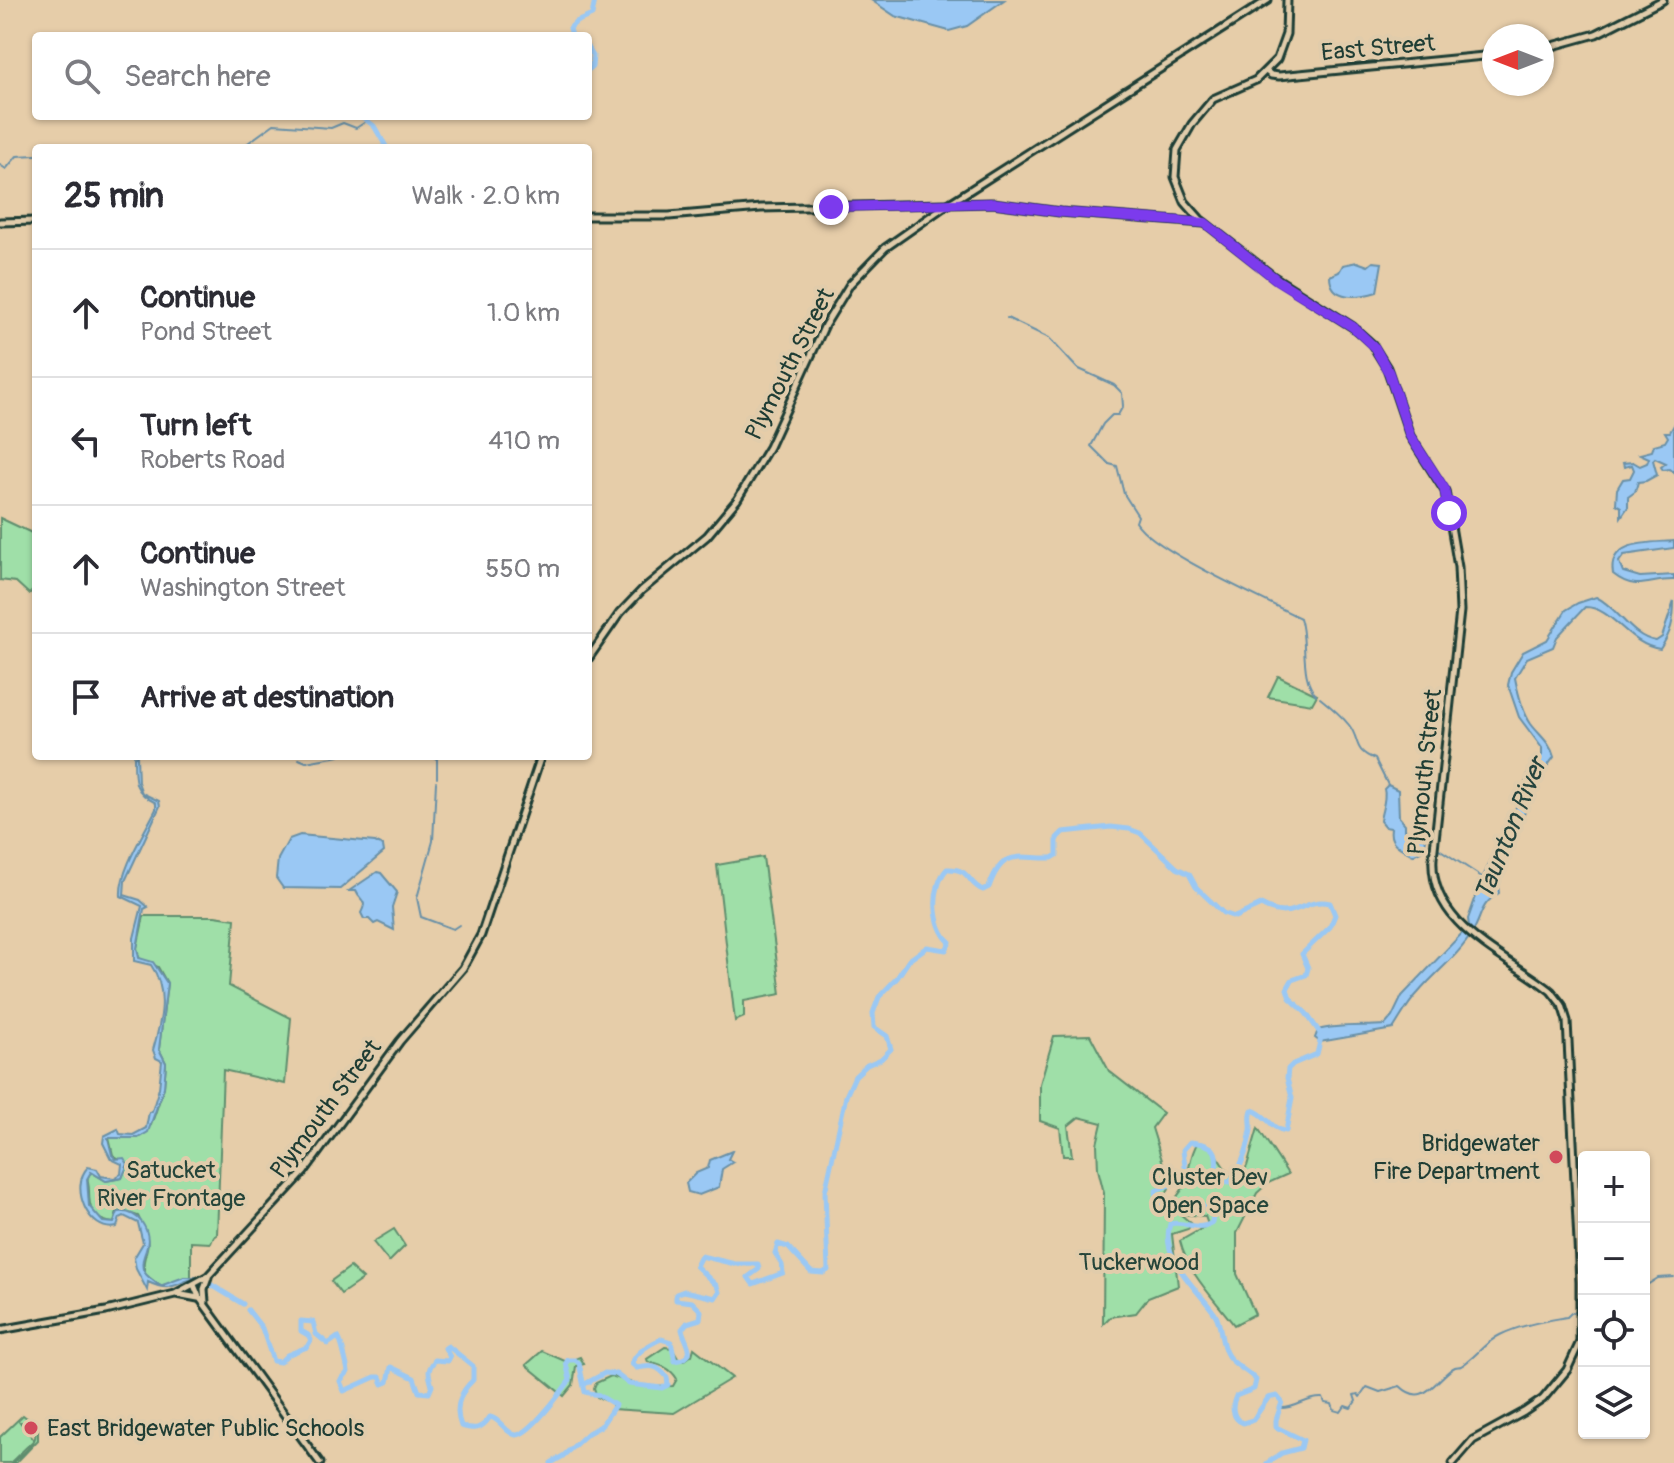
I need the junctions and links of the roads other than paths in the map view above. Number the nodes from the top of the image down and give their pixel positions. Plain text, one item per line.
1 (1268, 0) edge
2 (1287, 0) edge
3 (1663, 0) edge
4 (1554, 46) edge
5 (1482, 56) edge
6 (1266, 71) junction
7 (945, 206) junction
8 (592, 216) edge
9 (32, 221) edge
10 (0, 222) edge
11 (1205, 223) junction
12 (592, 653) edge
13 (540, 760) edge
14 (206, 1280) junction
15 (195, 1284) junction
16 (175, 1294) junction
17 (205, 1303) junction
18 (0, 1330) edge
19 (320, 1463) edge
20 (1453, 1463) edge

1 - 7 main road, Plymouth Street
2 - 6 main road
3 - 4 main road
5 - 6 main road, East Street
6 - 11 main road, Plymouth Street
7 - 8 main road
7 - 11 main road
7 - 12 main road, Plymouth Street
9 - 10 main road
11 - 20 main road, Plymouth Street
13 - 14 main road, Plymouth Street
14 - 15 main road, Plymouth Street
14 - 17 main road
15 - 16 main road, Plymouth Street
15 - 17 main road
16 - 17 main road
16 - 18 main road, Plymouth Street
17 - 19 main road

